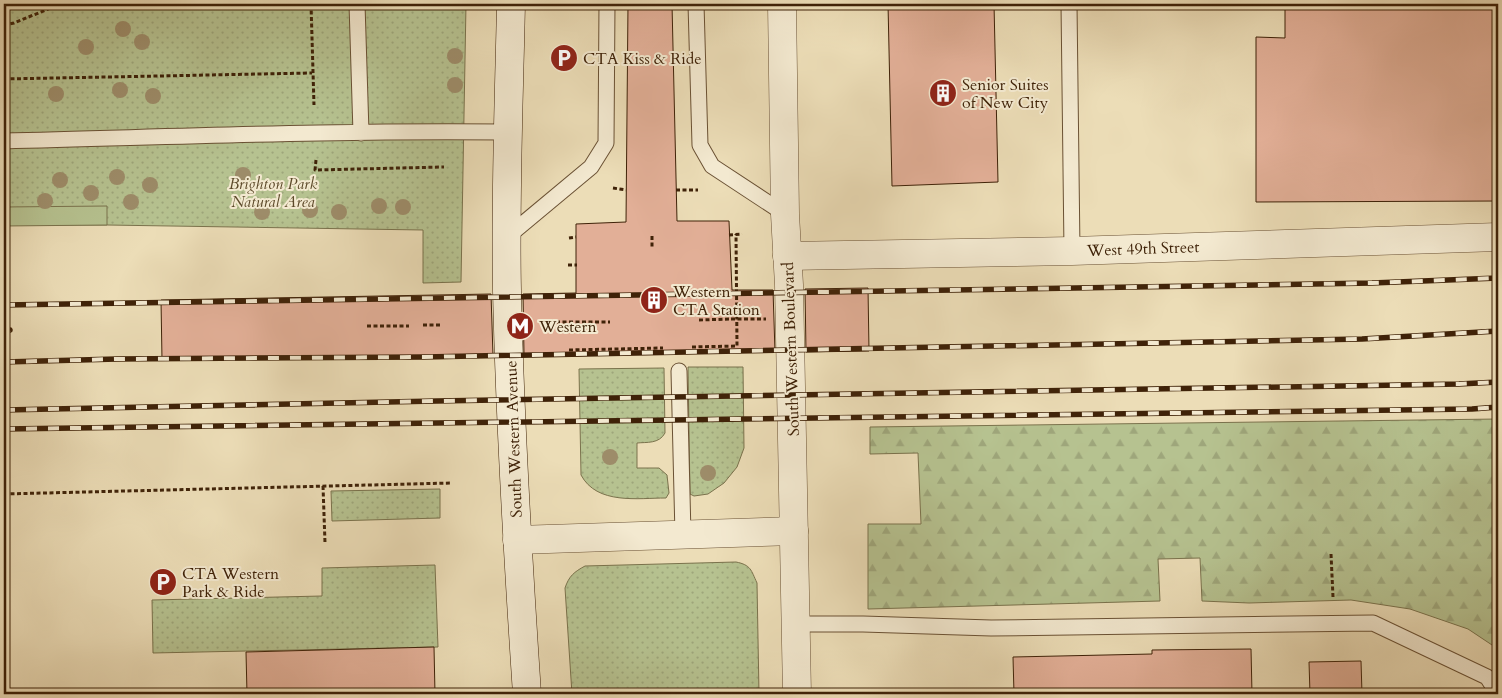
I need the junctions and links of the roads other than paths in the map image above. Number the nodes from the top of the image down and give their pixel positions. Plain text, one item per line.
1 (358, 4) edge
2 (511, 4) edge
3 (608, 4) edge
4 (696, 4) edge
5 (782, 4) edge
6 (1068, 4) edge
7 (508, 132) junction
8 (361, 133) junction
9 (4, 141) edge
10 (785, 214) junction
11 (507, 237) junction
12 (1498, 237) edge
13 (1072, 251) junction
14 (787, 256) junction
15 (678, 371) dead end
16 (794, 531) junction
17 (683, 535) junction
18 (517, 540) junction
19 (795, 624) junction
20 (527, 694) edge
21 (797, 694) edge
22 (1498, 694) edge

1 - 8 lane
2 - 7 street, South Western Avenue
3 - 11 lane
4 - 10 lane
5 - 10 street, South Western Boulevard
6 - 13 lane
7 - 8 lane
7 - 11 street, South Western Avenue
8 - 9 lane
10 - 14 street, South Western Boulevard
11 - 18 street, South Western Avenue
12 - 13 street, West 49th Street
13 - 14 street, West 49th Street
14 - 16 street, South Western Boulevard
15 - 17 lane
16 - 17 street
16 - 19 street, South Western Boulevard
17 - 18 street
18 - 20 street, South Western Avenue
19 - 21 street, South Western Boulevard
19 - 22 lane

